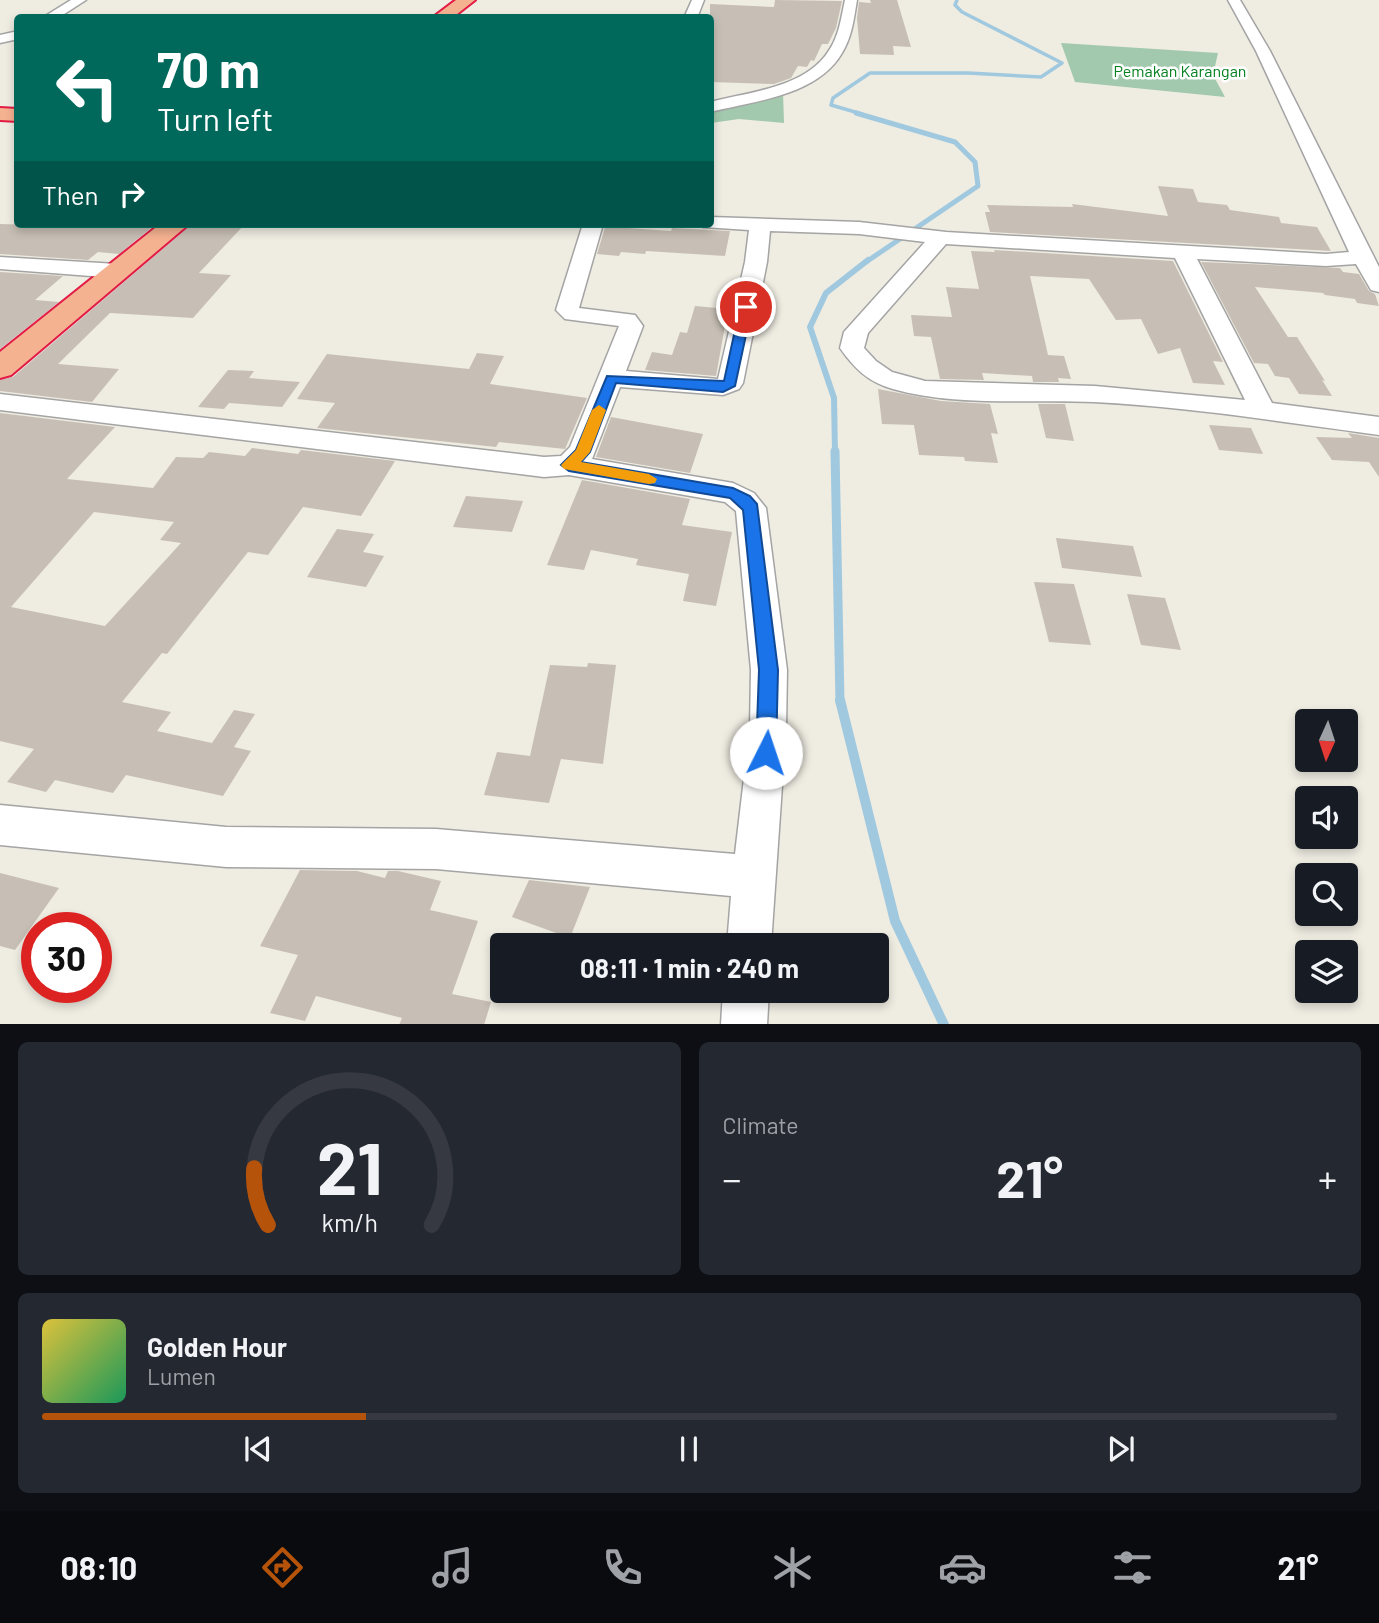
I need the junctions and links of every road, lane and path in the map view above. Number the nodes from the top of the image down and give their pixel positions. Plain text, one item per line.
1 (80, 0) edge
2 (467, 0) edge
3 (851, 0) edge
4 (1234, 0) edge
5 (55, 14) edge
6 (446, 14) edge
7 (714, 106) edge
8 (714, 223) edge
9 (760, 226) junction
10 (171, 228) edge
11 (592, 228) edge
12 (937, 236) junction
13 (1182, 251) junction
14 (1362, 255) junction
15 (0, 263) edge
16 (117, 271) junction
17 (1379, 285) edge
18 (0, 368) edge
19 (611, 379) junction
20 (0, 402) edge
21 (1263, 410) junction
22 (1379, 426) edge
23 (569, 465) junction
24 (0, 825) edge
25 (753, 877) junction
26 (750, 933) edge
27 (745, 1003) edge
28 (744, 1024) edge

1 - 5 street
2 - 6 highway
3 - 7 street
4 - 14 street
8 - 9 street
9 - 12 street
9 - 19 street
10 - 16 highway
11 - 19 street
12 - 13 street
12 - 21 street
13 - 14 street
13 - 21 street
14 - 17 street
15 - 16 street
16 - 18 highway
19 - 23 street
20 - 23 street
21 - 22 street
23 - 25 street
24 - 25 street
25 - 26 street
27 - 28 street

